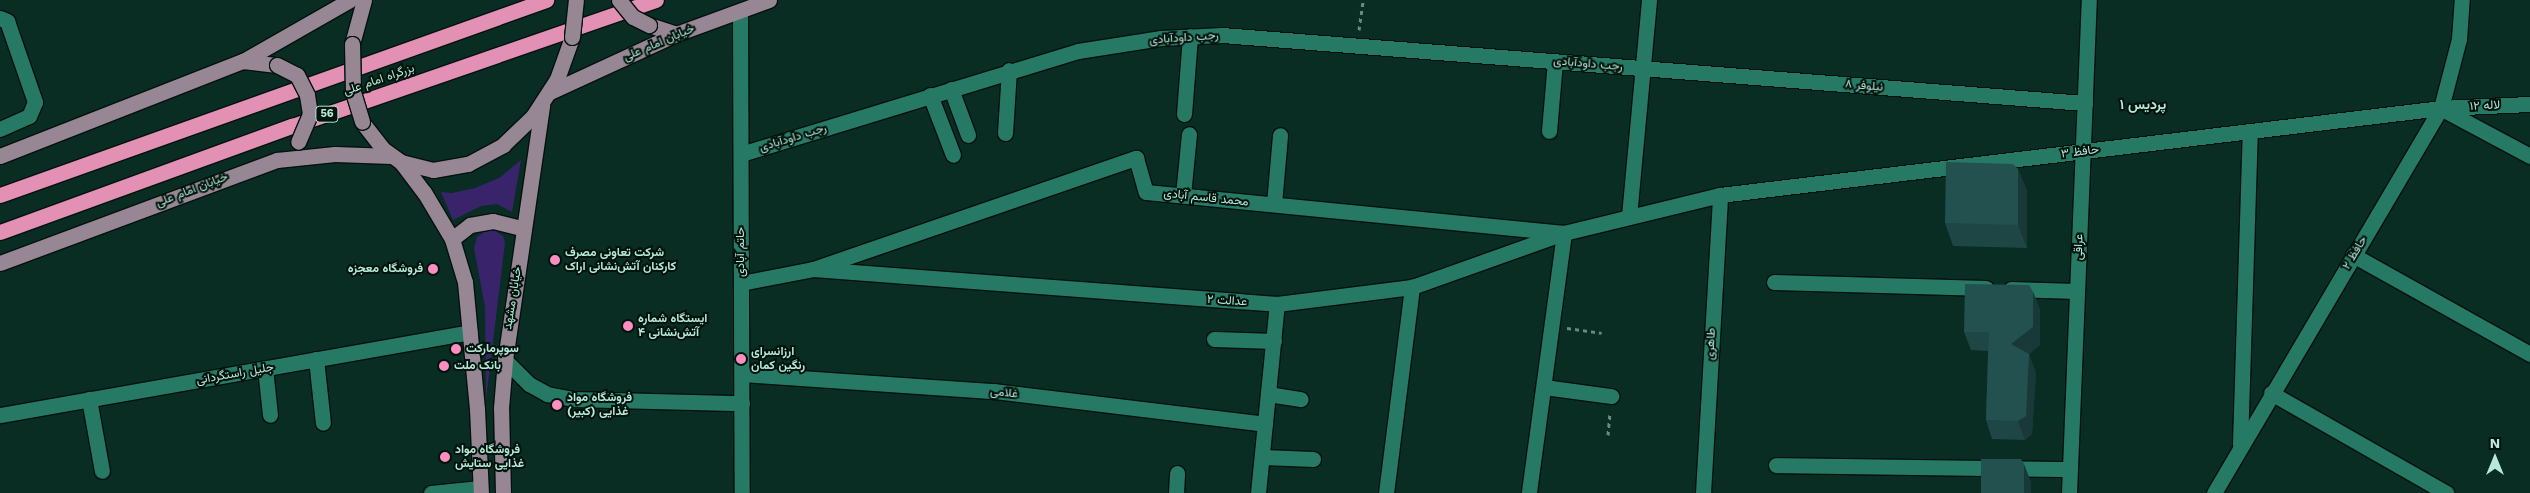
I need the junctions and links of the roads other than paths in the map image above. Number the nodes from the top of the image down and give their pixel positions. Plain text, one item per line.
1 (350, 0) edge
2 (364, 0) edge
3 (546, 0) edge
4 (576, 0) edge
5 (619, 0) edge
6 (656, 0) edge
7 (769, 0) edge
8 (1649, 0) edge
9 (2089, 0) edge
10 (2462, 0) edge
11 (740, 10) junction
12 (0, 18) edge
13 (676, 34) junction
14 (1190, 36) junction
15 (243, 61) junction
16 (1555, 62) junction
17 (1642, 69) junction
18 (1009, 70) junction
19 (951, 89) junction
20 (930, 95) junction
21 (546, 98) junction
22 (2085, 104) junction
23 (2530, 104) edge
24 (2441, 108) junction
25 (1184, 114) dead end
26 (0, 128) edge
27 (1548, 131) dead end
28 (2250, 131) junction
29 (1005, 133) dead end
30 (1189, 134) dead end
31 (968, 135) dead end
32 (1280, 135) dead end
33 (2083, 152) junction
34 (741, 154) junction
35 (953, 155) dead end
36 (0, 156) edge
37 (2530, 156) edge
38 (396, 159) junction
39 (278, 160) junction
40 (0, 195) edge
41 (1183, 195) junction
42 (1720, 195) junction
43 (1274, 204) junction
44 (1629, 216) junction
45 (524, 229) junction
46 (0, 232) edge
47 (1564, 233) junction
48 (452, 239) junction
49 (2353, 255) junction
50 (0, 262) edge
51 (813, 269) junction
52 (1774, 282) dead end
53 (741, 283) junction
54 (1412, 287) junction
55 (2077, 291) junction
56 (1277, 304) junction
57 (470, 332) junction
58 (1214, 339) dead end
59 (1274, 341) junction
60 (2530, 354) edge
61 (316, 359) junction
62 (505, 360) junction
63 (265, 368) junction
64 (742, 374) junction
65 (1544, 387) junction
66 (2271, 393) junction
67 (1268, 394) junction
68 (1611, 396) road end
69 (1300, 399) dead end
70 (89, 400) junction
71 (742, 404) junction
72 (0, 415) edge
73 (270, 415) dead end
74 (323, 423) dead end
75 (1265, 424) junction
76 (2240, 448) junction
77 (1262, 456) junction
78 (1313, 459) dead end
79 (1776, 465) dead end
80 (2070, 469) junction
81 (102, 471) dead end
82 (1177, 473) dead end
83 (480, 490) edge
84 (431, 493) edge
85 (503, 493) edge
86 (742, 493) edge
87 (1176, 493) edge
88 (1258, 493) edge
89 (1386, 493) edge
90 (1529, 493) edge
91 (1703, 493) edge
92 (2069, 493) edge
93 (2214, 493) edge
94 (2446, 493) edge

1 - 15 main road
2 - 38 main road, bridge
3 - 40 highway, بزرگراه امام علی
4 - 21 main road, bridge
5 - 13 main road, bridge
6 - 46 highway, بزرگراه امام علی / 56
7 - 11 main road, خیابان امام علی
8 - 17 street
9 - 22 street, عراقی
10 - 24 street, حافظ ۲
11 - 13 main road, خیابان امام علی
11 - 34 street, حاتم آبادی
12 - 26 street
13 - 21 main road, خیابان امام علی
14 - 16 street, رجب داودآبادی
14 - 18 street, رجب داودآبادی
14 - 25 street
15 - 36 main road
15 - 39 main road, bridge
16 - 17 street, رجب داودآبادی
16 - 27 street
17 - 22 street, نیلوفر ۸
17 - 44 street
18 - 19 street, رجب داودآبادی
18 - 29 street
19 - 20 street, رجب داودآبادی
19 - 31 street
20 - 34 street, رجب داودآبادی
20 - 35 street
21 - 38 main road, خیابان امام علی
21 - 45 main road, خیابان مشهد
22 - 33 street, عراقی
23 - 24 street, لاله ۱۲
24 - 28 street, حافظ ۳
24 - 37 street
24 - 49 street, حافظ ۲
28 - 33 street, حافظ ۳
28 - 76 street
30 - 41 street
32 - 43 street
33 - 42 street, حافظ ۳
33 - 55 street, عراقی
34 - 53 street, حاتم آبادی
38 - 39 main road, خیابان امام علی
38 - 48 main road
39 - 50 main road, خیابان امام علی
41 - 43 street, محمد قاسم آبادی
41 - 51 street, محمد قاسم آبادی
42 - 44 street, حافظ ۳
42 - 91 street, طاهری
43 - 47 street, محمد قاسم آبادی
44 - 47 street, عدالت ۲
45 - 48 main road
45 - 62 main road, خیابان مشهد
47 - 54 street, عدالت ۲
47 - 65 street
48 - 57 main road
49 - 60 street
49 - 66 street, حافظ ۲
51 - 53 street, محمد قاسم آبادی
51 - 56 street, عدالت ۲
52 - 55 street
53 - 64 street, حاتم آبادی
54 - 56 street, عدالت ۲
54 - 89 street
55 - 80 street, عراقی
56 - 59 street
57 - 61 street, جلیل راستگردانی
57 - 83 main road
58 - 59 street
59 - 67 street
61 - 63 street, جلیل راستگردانی
61 - 74 street
62 - 71 street
62 - 85 main road, خیابان مشهد
63 - 70 street, جلیل راستگردانی
63 - 73 street
64 - 71 street, حاتم آبادی
64 - 75 street, غلامی
65 - 68 street
65 - 90 street
66 - 76 street, حافظ ۲
66 - 94 street
67 - 69 street
67 - 75 street
70 - 72 street, جلیل راستگردانی
70 - 81 street
71 - 86 street, حاتم آبادی
75 - 77 street
76 - 93 street, حافظ ۲
77 - 78 street
77 - 88 street
79 - 80 street
80 - 92 street, عراقی
82 - 87 street
83 - 84 street

